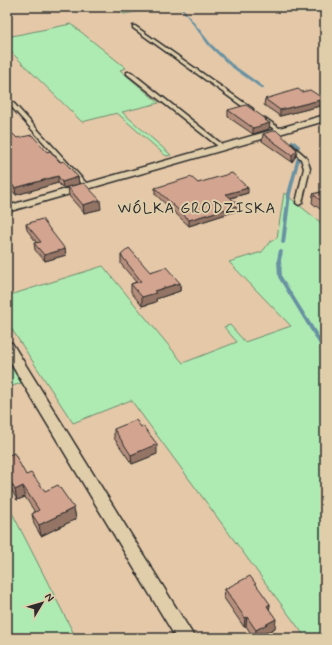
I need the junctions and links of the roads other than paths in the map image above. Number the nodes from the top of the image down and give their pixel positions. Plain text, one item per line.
1 (134, 27) dead end
2 (129, 73) dead end
3 (7, 99) edge
4 (325, 118) edge
5 (278, 132) junction
6 (284, 140) edge
7 (221, 146) junction
8 (86, 186) junction
9 (299, 203) dead end
10 (7, 209) edge
11 (7, 346) edge
12 (186, 638) edge

1 - 5 lane
2 - 7 lane
3 - 8 lane
4 - 5 street
5 - 7 street
6 - 9 lane
7 - 8 street
8 - 10 street
11 - 12 street

